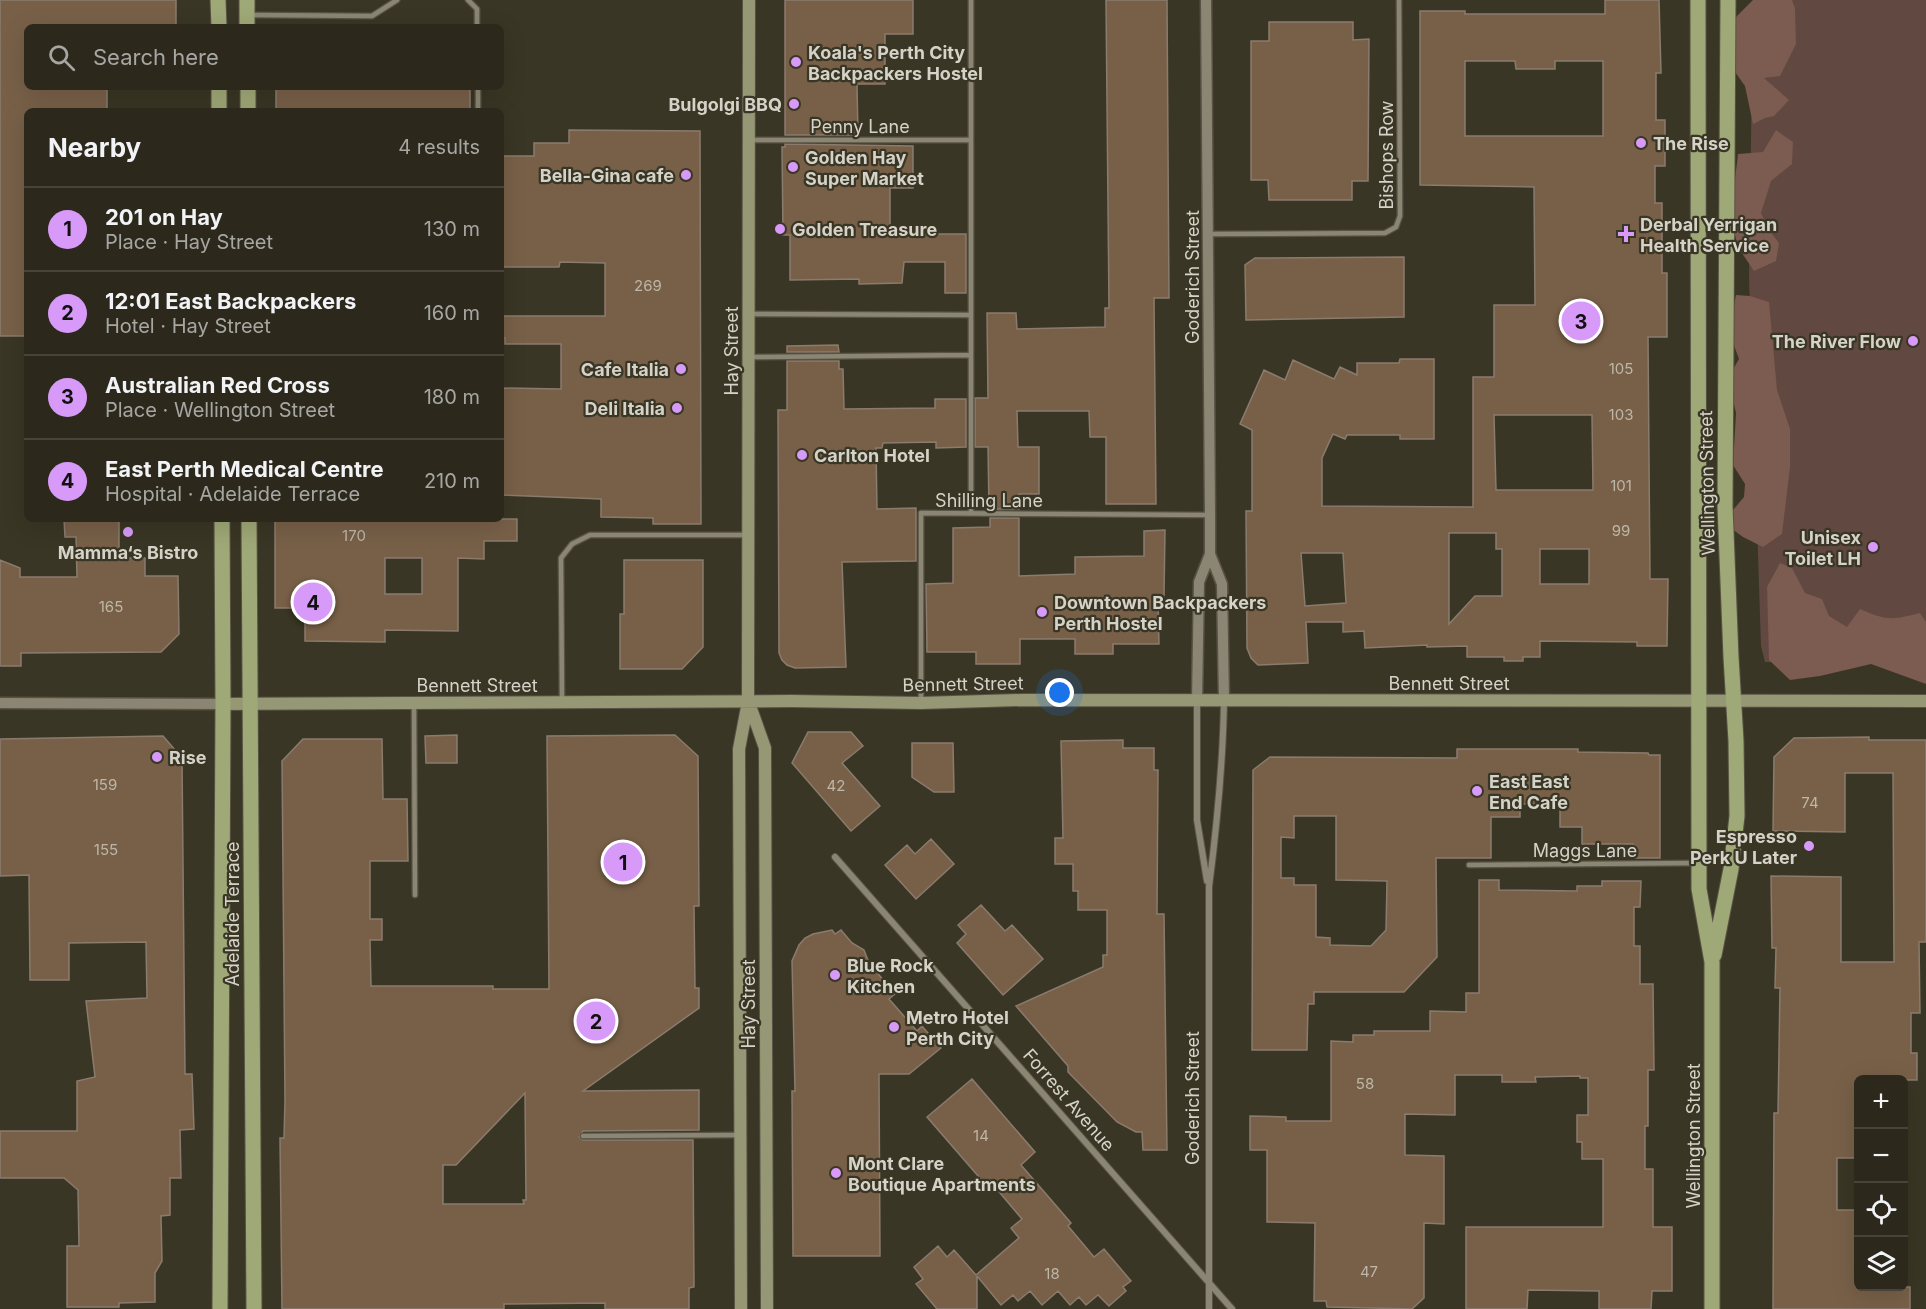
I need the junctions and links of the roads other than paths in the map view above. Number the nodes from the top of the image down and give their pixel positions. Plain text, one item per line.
1 (218, 0) edge
2 (397, 0) edge
3 (468, 0) edge
4 (749, 0) edge
5 (971, 0) edge
6 (1206, 0) edge
7 (1399, 0) edge
8 (1698, 0) edge
9 (1728, 0) edge
10 (247, 14) edge
11 (219, 24) edge
12 (477, 24) edge
13 (219, 90) edge
14 (248, 90) edge
15 (478, 90) edge
16 (219, 108) edge
17 (248, 108) edge
18 (478, 108) edge
19 (749, 140) junction
20 (971, 140) junction
21 (1208, 234) junction
22 (748, 314) junction
23 (971, 315) junction
24 (971, 356) junction
25 (748, 357) junction
26 (971, 513) junction
27 (1210, 515) junction
28 (222, 522) edge
29 (249, 522) edge
30 (748, 535) junction
31 (1210, 554) junction
32 (1224, 700) junction
33 (1699, 700) junction
34 (1733, 700) junction
35 (1197, 701) junction
36 (1926, 701) edge
37 (748, 702) junction
38 (0, 703) edge
39 (249, 703) junction
40 (414, 703) junction
41 (562, 703) junction
42 (921, 703) junction
43 (223, 704) junction
44 (835, 857) dead end
45 (1700, 863) junction
46 (1469, 865) dead end
47 (1209, 887) junction
48 (415, 895) dead end
49 (1712, 962) junction
50 (584, 1136) dead end
51 (741, 1136) junction
52 (1209, 1282) junction
53 (220, 1309) edge
54 (254, 1309) edge
55 (741, 1309) edge
56 (767, 1309) edge
57 (1209, 1309) edge
58 (1232, 1309) edge
59 (1712, 1309) edge

1 - 11 main road
2 - 10 lane
3 - 12 lane
4 - 19 main road, Hay Street
5 - 20 lane
6 - 21 street, Goderich Street
7 - 21 lane, Bishops Row
8 - 33 main road, Wellington Street
9 - 34 main road, Wellington Street
13 - 16 main road
14 - 17 main road
15 - 18 lane
19 - 20 lane, Penny Lane
19 - 22 main road, Hay Street
20 - 23 lane
21 - 27 street, Goderich Street
22 - 23 lane
22 - 25 main road, Hay Street
23 - 24 lane
24 - 25 lane
24 - 26 lane
25 - 30 main road, Hay Street
26 - 27 lane, Shilling Lane
26 - 42 lane, Shilling Lane
27 - 31 street, Goderich Street
28 - 43 main road, Adelaide Terrace
29 - 39 main road, Adelaide Terrace
30 - 37 main road, Hay Street
30 - 41 lane
31 - 32 street, Goderich Street
31 - 35 street, Goderich Street
32 - 33 main road, Bennett Street
32 - 35 main road, Bennett Street
32 - 47 street, Goderich Street
33 - 34 main road, Bennett Street
33 - 45 main road, Wellington Street
34 - 36 main road, Bennett Street
34 - 49 main road, Wellington Street
35 - 42 main road, Bennett Street
35 - 47 street, Goderich Street
37 - 41 main road, Bennett Street
37 - 42 main road, Bennett Street
37 - 51 main road, Hay Street
37 - 56 main road, Hay Street
38 - 43 street, Bennett Street
39 - 40 main road, Bennett Street
39 - 43 main road, Bennett Street
39 - 54 main road, Adelaide Terrace
40 - 41 main road, Bennett Street
40 - 48 lane
43 - 53 main road, Adelaide Terrace
44 - 52 street, Forrest Avenue
45 - 46 lane, Maggs Lane
45 - 49 main road, Wellington Street
47 - 52 street, Goderich Street
49 - 59 main road, Wellington Street
50 - 51 lane
51 - 55 main road, Hay Street
52 - 57 street, Goderich Street
52 - 58 street, Forrest Avenue

